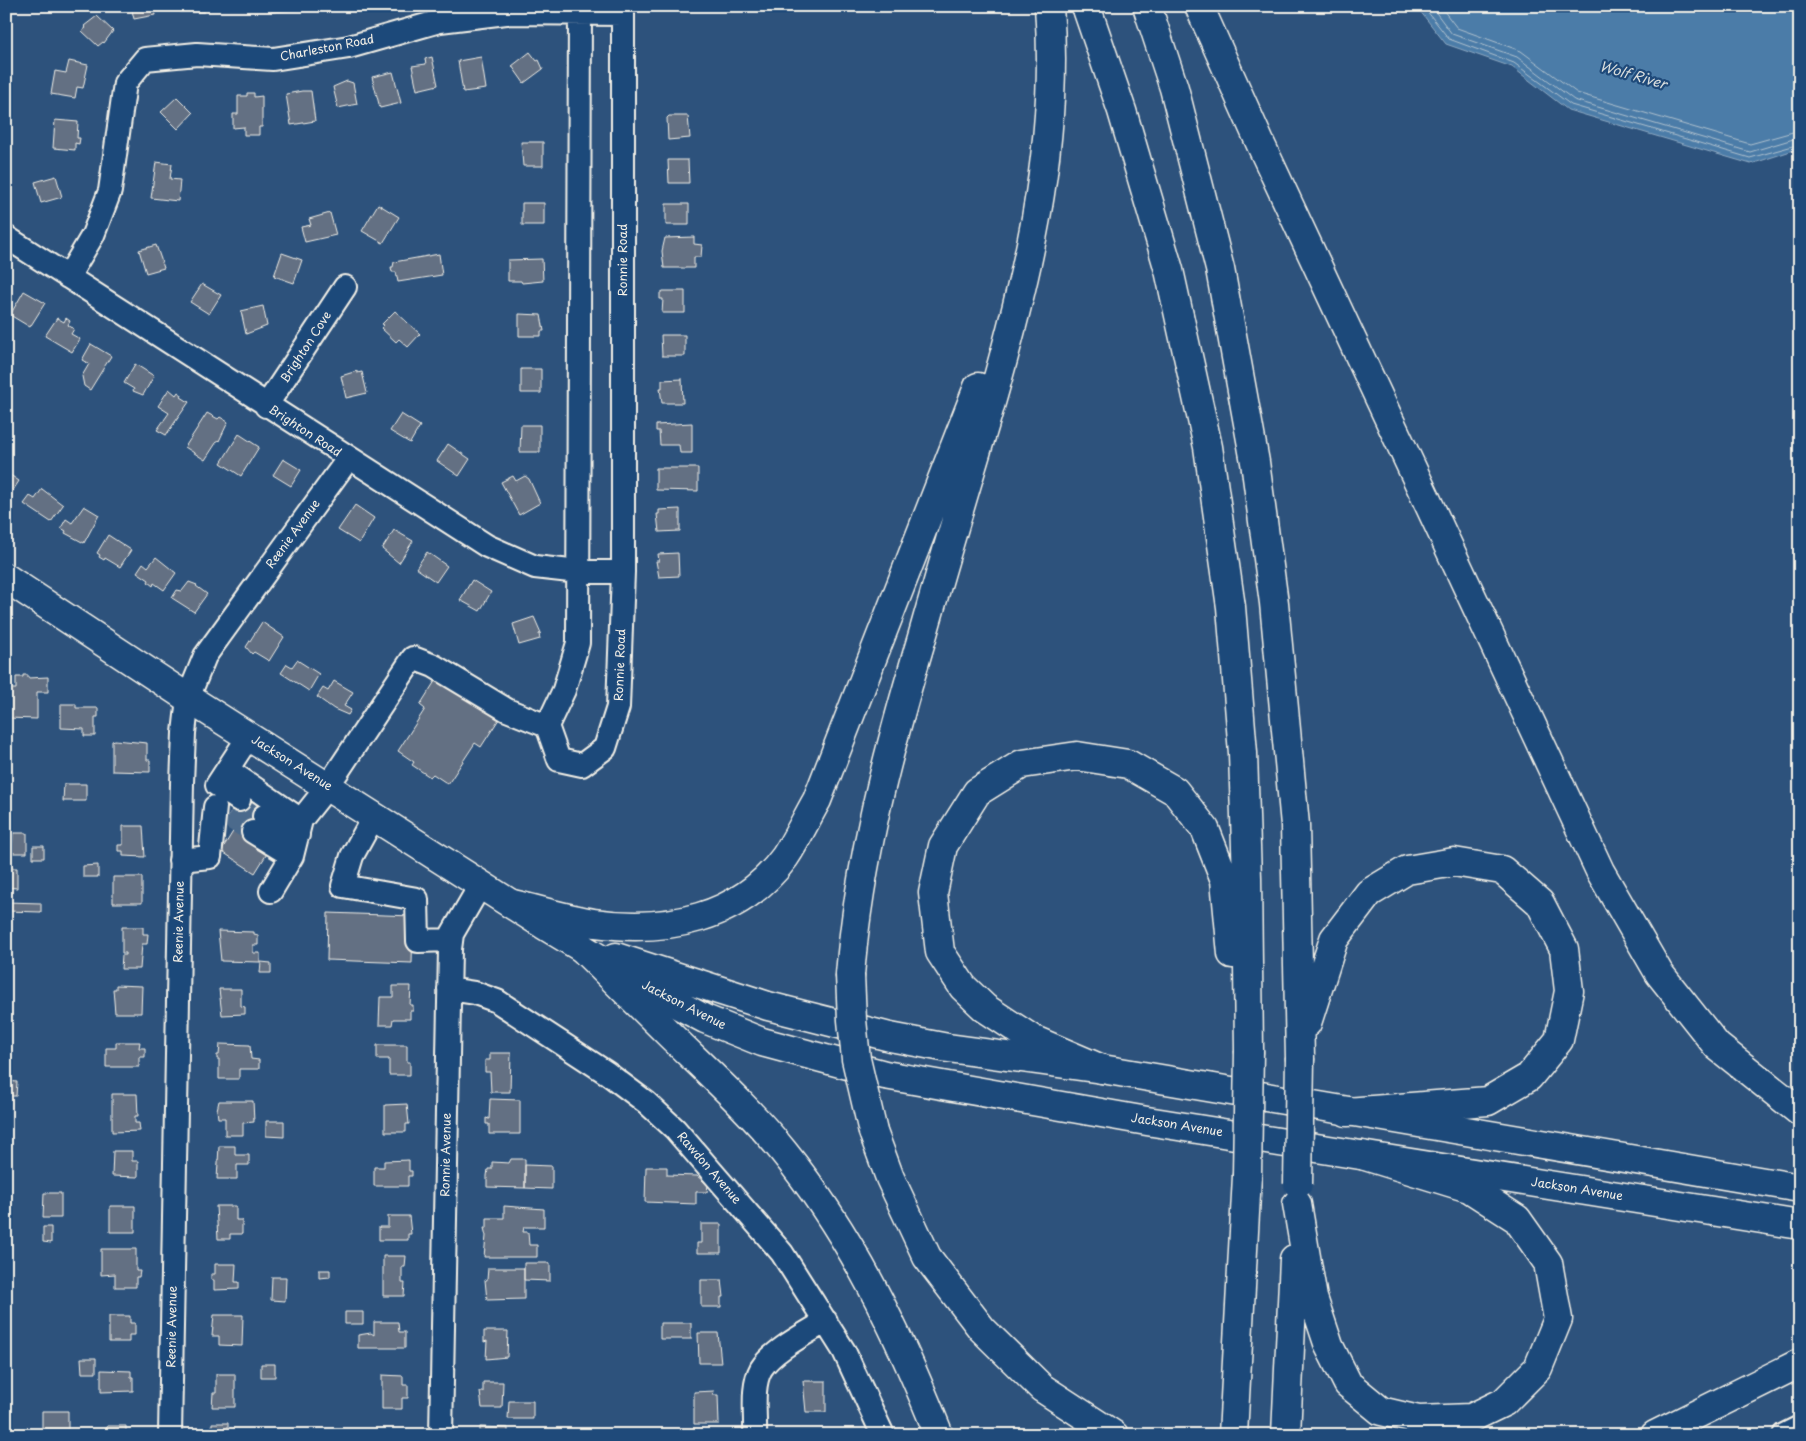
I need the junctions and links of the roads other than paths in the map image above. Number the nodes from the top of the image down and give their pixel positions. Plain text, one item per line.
1 (1049, 6) edge
2 (1086, 6) edge
3 (1147, 6) edge
4 (1199, 6) edge
5 (580, 10) edge
6 (623, 10) edge
7 (1038, 213) junction
8 (6, 237) edge
9 (68, 277) junction
10 (345, 287) dead end
11 (266, 406) junction
12 (348, 459) junction
13 (579, 572) junction
14 (623, 572) junction
15 (6, 578) edge
16 (188, 698) junction
17 (547, 726) junction
18 (249, 736) junction
19 (182, 783) junction
20 (328, 786) junction
21 (225, 795) junction
22 (374, 816) junction
23 (259, 824) tunnel mouth
24 (297, 837) junction
25 (180, 860) junction
26 (481, 884) junction
27 (271, 891) dead end
28 (512, 904) junction
29 (451, 940) junction
30 (579, 945) junction
31 (449, 990) junction
32 (1248, 1007) junction
33 (1300, 1052) junction
34 (1102, 1069) junction
35 (1348, 1112) junction
36 (1800, 1112) edge
37 (1362, 1155) junction
38 (1800, 1188) edge
39 (1297, 1194) junction
40 (1800, 1225) edge
41 (826, 1321) junction
42 (1800, 1364) edge
43 (1700, 1413) junction
44 (1800, 1427) edge
45 (1234, 1431) edge
46 (1286, 1434) edge
47 (170, 1435) edge
48 (441, 1435) edge
49 (756, 1435) edge
50 (883, 1435) edge
51 (939, 1435) edge
52 (1114, 1435) edge
53 (1655, 1435) edge
54 (1667, 1435) edge
55 (1784, 1435) edge

1 - 7 main road
2 - 32 main road
3 - 33 main road
4 - 36 main road
5 - 6 street, Charleston Road
5 - 9 street, Charleston Road
5 - 13 street
6 - 14 street, Ronnie Road
7 - 28 main road
7 - 52 main road, bridge
8 - 9 street, Brighton Road
9 - 11 street, Brighton Road
10 - 11 street, Brighton Cove
11 - 12 street, Brighton Road
12 - 13 street, Brighton Road
12 - 16 street, Reenie Avenue
13 - 14 street, Brighton Road
13 - 17 street
14 - 17 street, Ronnie Road
15 - 16 main road, Jackson Avenue
16 - 18 main road, Jackson Avenue
16 - 19 street, Reenie Avenue
17 - 20 street
18 - 20 main road, Jackson Avenue
18 - 21 street
19 - 21 street
19 - 25 street, Reenie Avenue
20 - 22 main road, Jackson Avenue
20 - 24 street
21 - 24 street
21 - 25 street
22 - 26 main road, Jackson Avenue
22 - 29 street
23 - 24 street
24 - 27 street
25 - 47 street, Reenie Avenue
26 - 28 main road, Jackson Avenue
26 - 29 street, Ronnie Avenue
28 - 30 main road, Jackson Avenue
29 - 31 street, Ronnie Avenue
30 - 34 main road, Jackson Avenue
30 - 37 main road, Jackson Avenue
30 - 51 main road
31 - 41 street, Rawdon Avenue
31 - 48 street, Ronnie Avenue
32 - 34 main road
32 - 45 main road, bridge
33 - 35 main road
33 - 39 main road, bridge
34 - 35 main road, Jackson Avenue
35 - 38 main road, Jackson Avenue
37 - 39 main road
37 - 40 main road, Jackson Avenue
39 - 46 main road
41 - 49 street
41 - 50 street, Rawdon Avenue
42 - 43 main road
43 - 53 main road
43 - 54 main road
44 - 55 street

